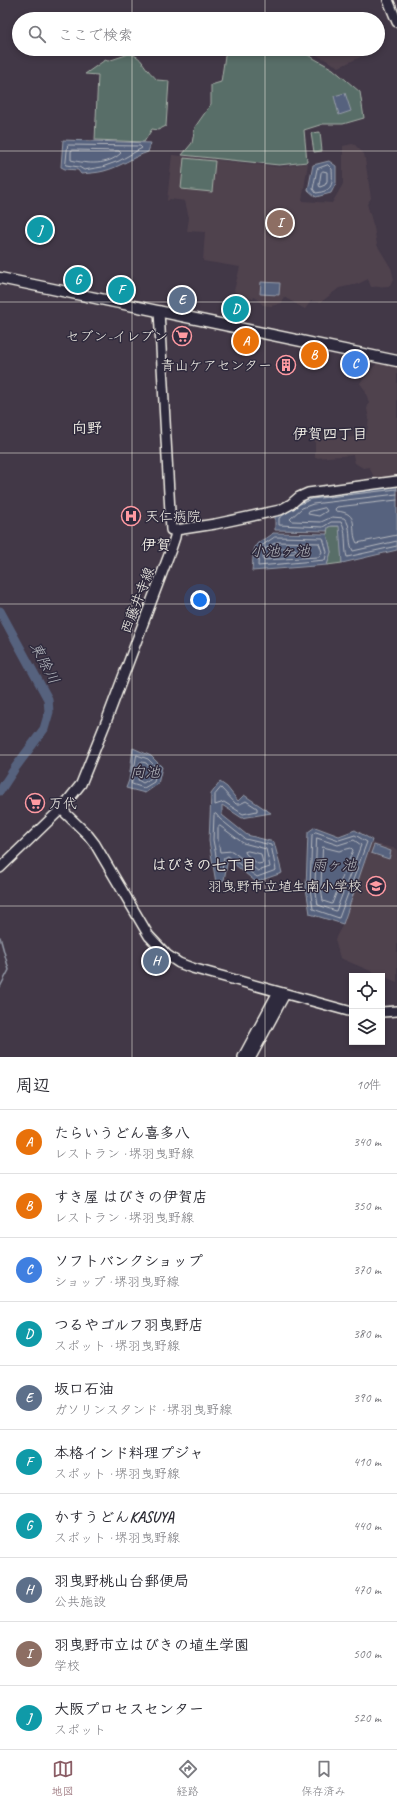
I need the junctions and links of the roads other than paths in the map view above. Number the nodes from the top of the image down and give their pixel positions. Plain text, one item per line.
1 (388, 0) edge
2 (397, 22) edge
3 (0, 278) edge
4 (159, 311) junction
5 (397, 361) edge
6 (397, 481) edge
7 (171, 530) dead end
8 (61, 810) junction
9 (0, 868) edge
10 (281, 993) junction
11 (349, 1011) edge
12 (397, 1011) edge
13 (385, 1012) edge
14 (243, 1057) edge
15 (251, 1057) edge

1 - 2 street
3 - 4 main road
4 - 5 main road
4 - 7 street
6 - 8 street, 西藤井寺線
8 - 9 street, 西藤井寺線
8 - 10 street
10 - 11 street
10 - 14 street
10 - 15 street
12 - 13 street

